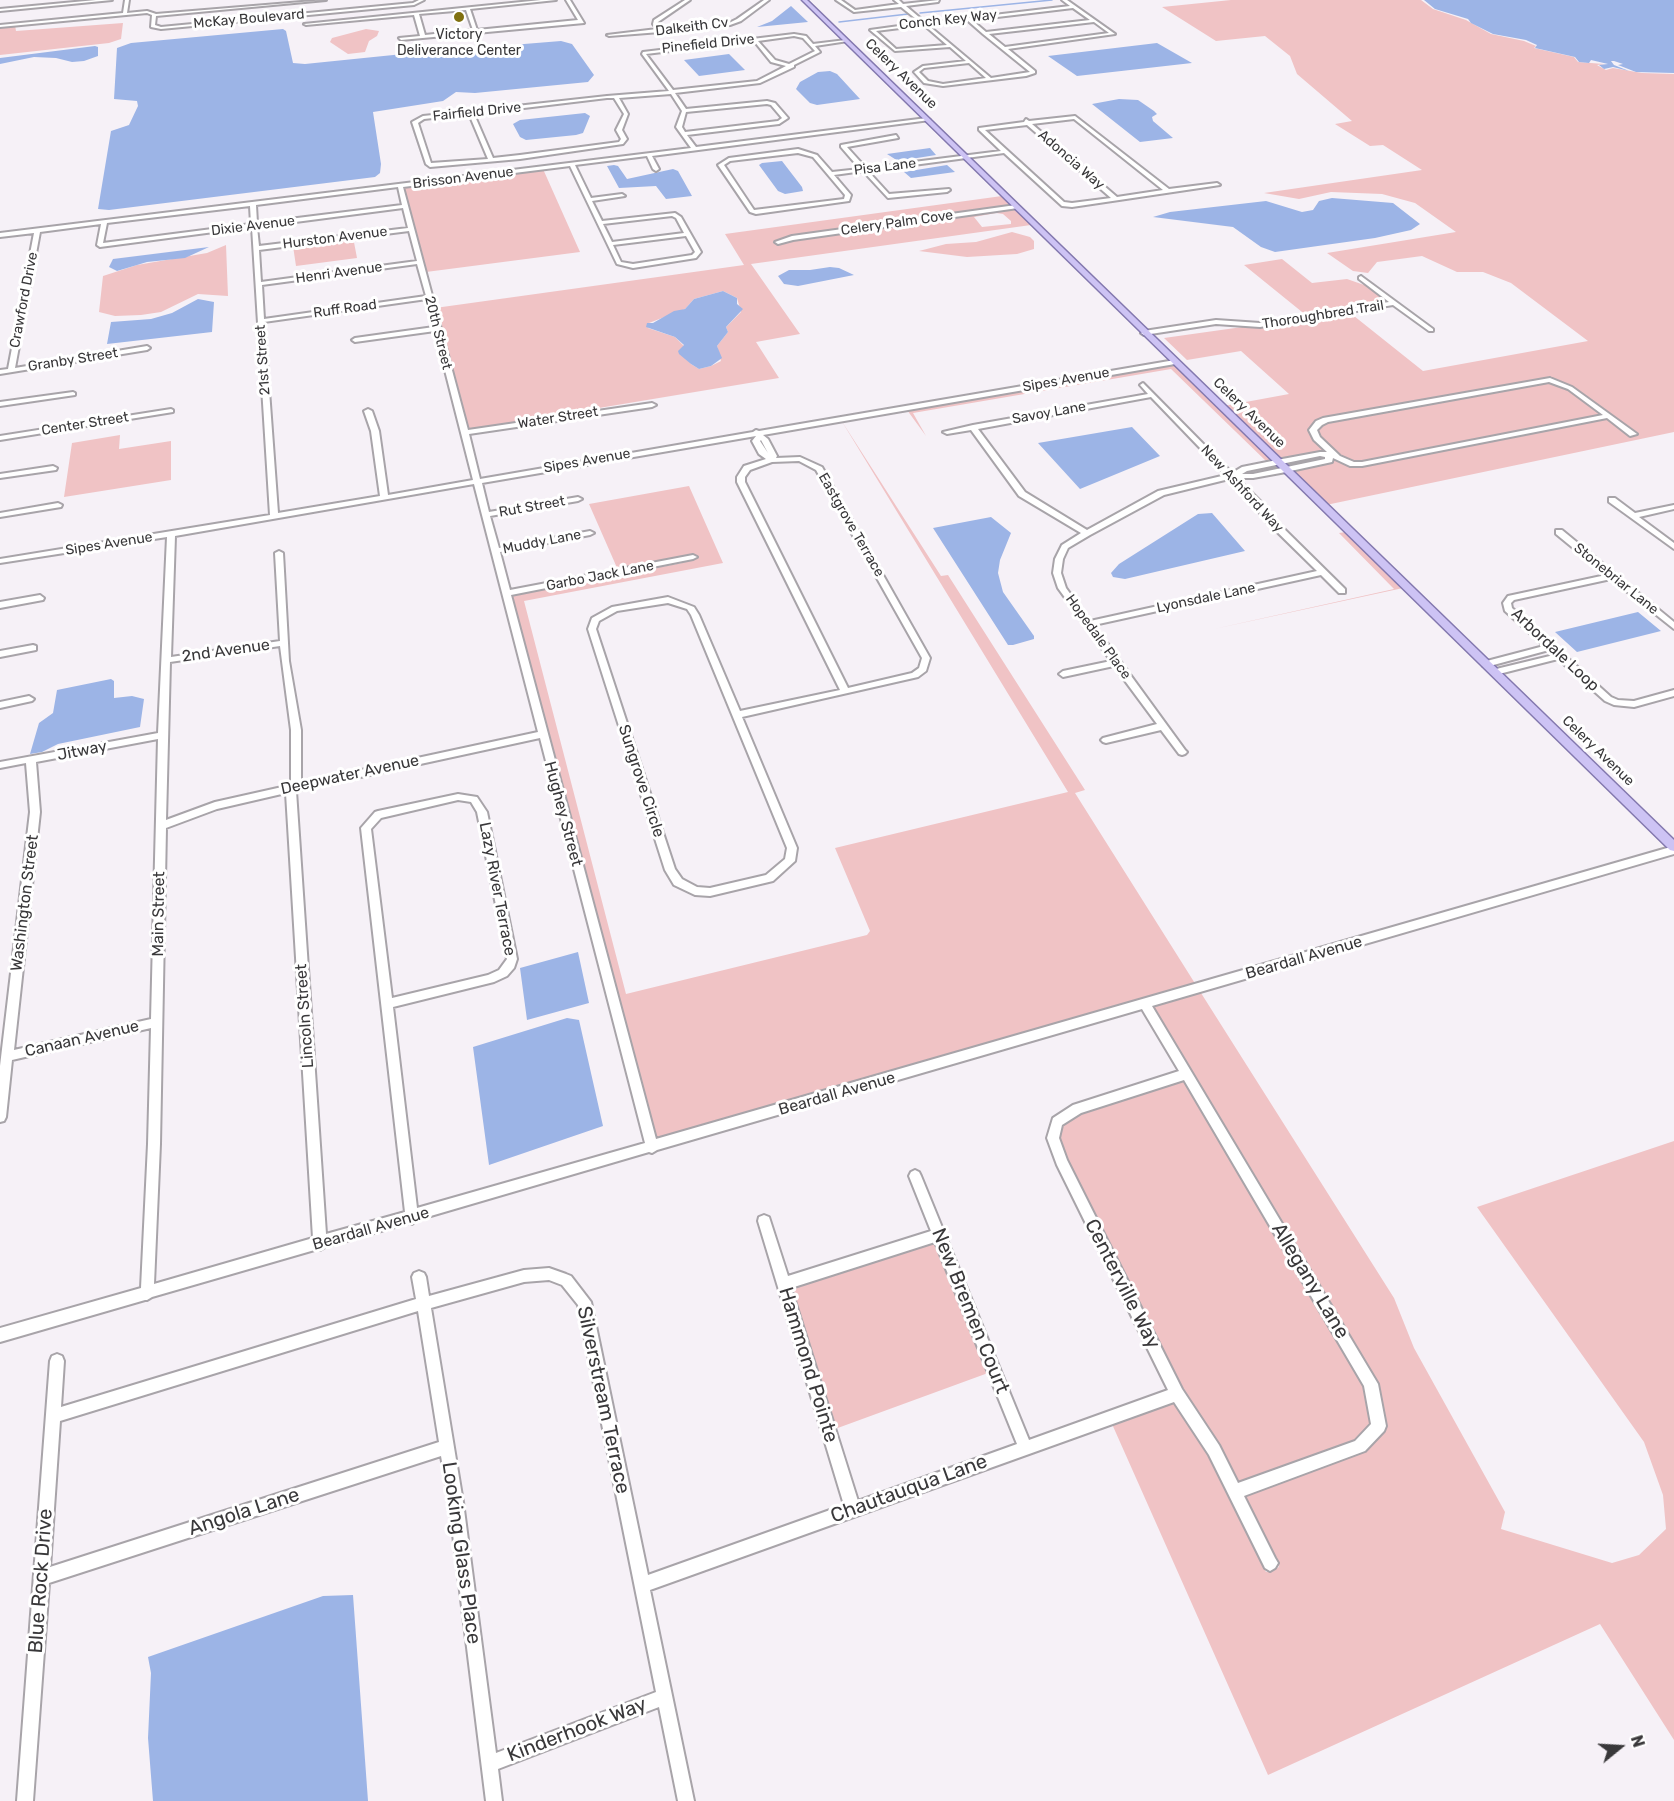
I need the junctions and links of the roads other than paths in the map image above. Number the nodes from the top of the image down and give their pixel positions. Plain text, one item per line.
1 (110, 0) edge
2 (127, 0) edge
3 (324, 0) edge
4 (422, 0) edge
5 (554, 0) edge
6 (568, 0) edge
7 (688, 0) edge
8 (768, 0) edge
9 (804, 0) edge
10 (838, 0) edge
11 (896, 0) edge
12 (1064, 0) edge
13 (938, 1) edge
14 (70, 2) edge
15 (903, 6) junction
16 (1075, 7) junction
17 (466, 8) junction
18 (0, 10) edge
19 (416, 13) junction
20 (125, 14) junction
21 (154, 15) junction
22 (967, 18) junction
23 (66, 20) junction
24 (1095, 21) junction
25 (923, 23) junction
26 (306, 24) dead end
27 (0, 26) edge
28 (660, 31) junction
29 (476, 32) junction
30 (985, 33) junction
31 (609, 35) dead end
32 (423, 37) junction
33 (401, 39) dead end
34 (754, 39) junction
35 (845, 41) junction
36 (811, 44) junction
37 (950, 46) junction
38 (1005, 48) junction
39 (969, 62) junction
40 (792, 66) junction
41 (990, 79) junction
42 (672, 92) junction
43 (616, 97) junction
44 (684, 111) junction
45 (471, 112) junction
46 (927, 120) junction
47 (1026, 121) junction
48 (684, 134) junction
49 (896, 137) dead end
50 (694, 148) junction
51 (1004, 152) junction
52 (648, 154) junction
53 (965, 157) junction
54 (491, 160) junction
55 (572, 164) junction
56 (656, 169) dead end
57 (863, 170) junction
58 (831, 174) junction
59 (1216, 185) dead end
60 (400, 186) junction
61 (947, 190) dead end
62 (1168, 191) junction
63 (622, 196) dead end
64 (1116, 199) junction
65 (588, 200) junction
66 (253, 204) junction
67 (406, 207) junction
68 (1016, 207) junction
69 (104, 222) junction
70 (600, 223) junction
71 (254, 226) junction
72 (411, 228) junction
73 (37, 231) junction
74 (687, 234) junction
75 (0, 235) edge
76 (778, 242) dead end
77 (609, 244) junction
78 (258, 248) junction
79 (420, 262) junction
80 (1361, 278) dead end
81 (258, 284) junction
82 (429, 297) junction
83 (1395, 303) junction
84 (260, 321) junction
85 (437, 329) junction
86 (1431, 330) dead end
87 (1144, 333) junction
88 (355, 340) dead end
89 (147, 348) dead end
90 (1175, 362) junction
91 (11, 370) junction
92 (0, 372) edge
93 (1143, 386) dead end
94 (73, 393) dead end
95 (1152, 395) junction
96 (0, 404) edge
97 (652, 405) dead end
98 (171, 411) dead end
99 (368, 411) dead end
100 (1609, 416) junction
101 (973, 427) junction
102 (946, 432) dead end
103 (464, 433) junction
104 (757, 434) junction
105 (1633, 434) dead end
106 (0, 438) edge
107 (1331, 455) junction
108 (1306, 456) junction
109 (771, 460) junction
110 (1277, 462) junction
111 (1314, 463) junction
112 (53, 468) dead end
113 (1286, 470) junction
114 (0, 476) edge
115 (1231, 476) junction
116 (476, 480) junction
117 (384, 496) junction
118 (578, 499) dead end
119 (1612, 500) dead end
120 (58, 505) dead end
121 (1674, 507) edge
122 (0, 514) edge
123 (485, 515) junction
124 (274, 516) junction
125 (1633, 516) junction
126 (1559, 532) dead end
127 (590, 533) dead end
128 (1087, 533) junction
129 (171, 534) junction
130 (1674, 548) edge
131 (495, 551) junction
132 (279, 553) dead end
133 (693, 557) dead end
134 (0, 561) edge
135 (1324, 572) junction
136 (1612, 576) junction
137 (1342, 591) dead end
138 (507, 593) junction
139 (40, 598) dead end
140 (0, 605) edge
141 (1088, 624) junction
142 (1674, 626) edge
143 (285, 643) junction
144 (33, 648) dead end
145 (1551, 648) junction
146 (0, 654) edge
147 (1520, 656) junction
148 (1560, 656) junction
149 (166, 660) junction
150 (1115, 663) junction
151 (1529, 664) junction
152 (1490, 668) junction
153 (1063, 674) dead end
154 (845, 692) junction
155 (1674, 693) edge
156 (29, 699) dead end
157 (0, 705) edge
158 (737, 715) junction
159 (1162, 726) junction
160 (542, 734) junction
161 (163, 735) junction
162 (1106, 740) dead end
163 (1182, 752) dead end
164 (31, 760) junction
165 (0, 765) edge
166 (294, 787) junction
167 (161, 826) junction
168 (1674, 848) edge
169 (388, 1004) junction
170 (1145, 1004) junction
171 (157, 1022) junction
172 (7, 1056) junction
173 (1186, 1074) junction
174 (0, 1117) edge
175 (652, 1148) junction
176 (915, 1176) dead end
177 (412, 1218) junction
178 (764, 1221) dead end
179 (939, 1235) junction
180 (320, 1244) junction
181 (418, 1277) dead end
182 (783, 1284) junction
183 (147, 1294) junction
184 (422, 1306) junction
185 (0, 1335) edge
186 (57, 1361) dead end
187 (1177, 1394) junction
188 (53, 1416) junction
189 (447, 1447) junction
190 (1025, 1447) junction
191 (1235, 1492) junction
192 (852, 1509) junction
193 (1270, 1563) dead end
194 (40, 1578) junction
195 (642, 1585) junction
196 (665, 1696) junction
197 (489, 1764) junction
198 (26, 1801) edge
199 (494, 1801) edge
200 (686, 1801) edge

1 - 14 street
2 - 20 street
3 - 21 street
4 - 21 street, McKay Boulevard
5 - 17 street
6 - 29 street
7 - 28 street
8 - 28 street, Dalkeith Cv
9 - 35 main road, Celery Avenue
10 - 15 street
11 - 15 street
12 - 16 street
13 - 15 street
14 - 18 street
14 - 23 street
15 - 25 street
16 - 22 street, Conch Key Way
16 - 24 street
17 - 19 street
17 - 29 street
19 - 26 street
19 - 32 street
20 - 21 street
20 - 23 street
22 - 25 street, Conch Key Way
22 - 30 street
23 - 27 street
24 - 30 street
24 - 38 street
25 - 37 street
25 - 37 street, Conch Key Way
28 - 31 street, Dalkeith Cv
29 - 32 street
30 - 38 street
32 - 33 street
34 - 36 street, Pinefield Drive
34 - 40 street
34 - 42 street, Pinefield Drive
35 - 36 street
35 - 46 main road, Celery Avenue
36 - 40 street, Fairfield Drive
37 - 39 street
38 - 41 street
39 - 41 street
39 - 41 street
40 - 42 street, Fairfield Drive
42 - 43 street, Fairfield Drive
42 - 44 street, Pinefield Drive
43 - 45 street, Fairfield Drive
43 - 54 street, Fairfield Drive
44 - 48 street
44 - 48 street
45 - 54 street
45 - 54 street, Fairfield Drive
46 - 50 street, Brisson Avenue
46 - 53 main road, Celery Avenue
47 - 51 street
47 - 62 street
47 - 64 street, Adoncia Way
48 - 50 street
49 - 57 street
50 - 52 street, Brisson Avenue
51 - 53 street, Pisa Lane
51 - 64 street
52 - 55 street, Brisson Avenue
52 - 56 street
53 - 57 street, Pisa Lane
53 - 68 main road, Celery Avenue
55 - 60 street, Brisson Avenue
55 - 65 street
57 - 58 street, Pisa Lane
57 - 61 street
58 - 58 street
59 - 62 street
60 - 66 street, Brisson Avenue
60 - 67 street, 20th Street
62 - 64 street
63 - 65 street
65 - 70 street
66 - 69 street, Brisson Avenue
66 - 71 street, 21st Street
67 - 71 street, Dixie Avenue
67 - 72 street, 20th Street
68 - 76 street, Celery Palm Cove
68 - 87 main road, Celery Avenue
69 - 71 street, Dixie Avenue
69 - 73 street, Brisson Avenue
70 - 74 street
70 - 77 street
71 - 78 street, 21st Street
72 - 78 street, Hurston Avenue
72 - 79 street, 20th Street
73 - 75 street, Brisson Avenue
73 - 91 street, Crawford Drive
74 - 77 street
74 - 77 street
78 - 81 street, 21st Street
79 - 81 street, Henri Avenue
79 - 82 street, 20th Street
80 - 83 street
81 - 84 street, 21st Street
82 - 84 street, Ruff Road
82 - 85 street, 20th Street
83 - 86 street
83 - 87 street, Thoroughbred Trail
84 - 124 street, 21st Street
85 - 88 street
85 - 103 street, 20th Street
87 - 90 main road, Celery Avenue
89 - 91 street, Granby Street
90 - 104 street, Sipes Avenue
90 - 110 main road, Celery Avenue
91 - 92 street, Granby Street
93 - 95 street, New Ashford Way
94 - 96 street
95 - 101 street, Savoy Lane
95 - 115 street, New Ashford Way
97 - 103 street, Water Street
98 - 106 street, Center Street
99 - 117 street
100 - 105 street
100 - 107 street
100 - 107 street
101 - 102 street, Savoy Lane
101 - 128 street
103 - 116 street, 20th Street
104 - 109 street
104 - 116 street, Sipes Avenue
107 - 108 street, Hopedale Place
107 - 111 street, Hopedale Place
108 - 110 street, Hopedale Place
108 - 111 street
109 - 154 street, Eastgrove Terrace
109 - 154 street, Eastgrove Terrace
110 - 113 main road, Celery Avenue
110 - 115 street, Hopedale Place
111 - 113 street, Hopedale Place
112 - 114 street
113 - 115 street, Hopedale Place
113 - 152 main road, Celery Avenue
115 - 128 street, Hopedale Place
115 - 135 street, New Ashford Way
116 - 117 street, Sipes Avenue
116 - 123 street, Hughey Street
117 - 124 street, Sipes Avenue
118 - 123 street, Rut Street
119 - 125 street
120 - 122 street
121 - 125 street
123 - 131 street, Hughey Street
124 - 129 street, Sipes Avenue
125 - 130 street
126 - 136 street, Stonebriar Lane
127 - 131 street, Muddy Lane
128 - 141 street, Hopedale Place
129 - 134 street, Sipes Avenue
129 - 149 street, Main Street
131 - 138 street, Hughey Street
132 - 143 street, Lincoln Street
133 - 138 street, Garbo Jack Lane
135 - 137 street, New Ashford Way
135 - 141 street, Lyonsdale Lane
136 - 142 street, Stonebriar Lane
136 - 145 street, Arbordale Loop
138 - 160 street, Hughey Street
139 - 140 street
141 - 150 street, Hopedale Place
143 - 149 street, 2nd Avenue
143 - 166 street, Lincoln Street
144 - 146 street
145 - 147 street
145 - 148 street, Arbordale Loop
147 - 151 street
147 - 152 street
148 - 151 street
148 - 155 street, Arbordale Loop
149 - 161 street, Main Street
150 - 153 street
150 - 159 street, Hopedale Place
151 - 152 street
152 - 168 main road, Celery Avenue
154 - 158 street, Eastgrove Terrace
156 - 157 street
158 - 158 street, Sungrove Circle
159 - 162 street
159 - 163 street, Hopedale Place
160 - 166 street, Deepwater Avenue
160 - 175 street, Hughey Street
161 - 164 street, Jitway
161 - 167 street, Main Street
164 - 165 street, Jitway
164 - 172 street, Washington Street
166 - 167 street, Deepwater Avenue
166 - 180 street, Lincoln Street
167 - 171 street, Main Street
168 - 170 street, Beardall Avenue
169 - 169 street, Lazy River Terrace
169 - 177 street, Lazy River Terrace
170 - 173 street, Allegany Lane
170 - 175 street, Beardall Avenue
171 - 172 street, Canaan Avenue
171 - 183 street, Main Street
172 - 174 street, Washington Street
173 - 187 street, Centerville Way
173 - 191 street, Allegany Lane
175 - 177 street, Beardall Avenue
176 - 179 street, New Bremen Court
177 - 180 street, Beardall Avenue
178 - 182 street, Hammond Pointe
179 - 182 street
179 - 190 street, New Bremen Court
180 - 183 street, Beardall Avenue
181 - 184 street, Looking Glass Place
182 - 192 street, Hammond Pointe
183 - 185 street, Beardall Avenue
184 - 188 street, Silverstream Terrace
184 - 189 street, Looking Glass Place
184 - 195 street, Silverstream Terrace
186 - 188 street, Blue Rock Drive
187 - 190 street, Chautauqua Lane
187 - 191 street, Centerville Way
188 - 194 street, Blue Rock Drive
189 - 194 street, Angola Lane
189 - 197 street, Looking Glass Place
190 - 192 street, Chautauqua Lane
191 - 193 street, Centerville Way
192 - 195 street, Chautauqua Lane
194 - 198 street, Blue Rock Drive
195 - 196 street, Silverstream Terrace
196 - 197 street, Kinderhook Way
196 - 200 street, Silverstream Terrace
197 - 199 street, Looking Glass Place

